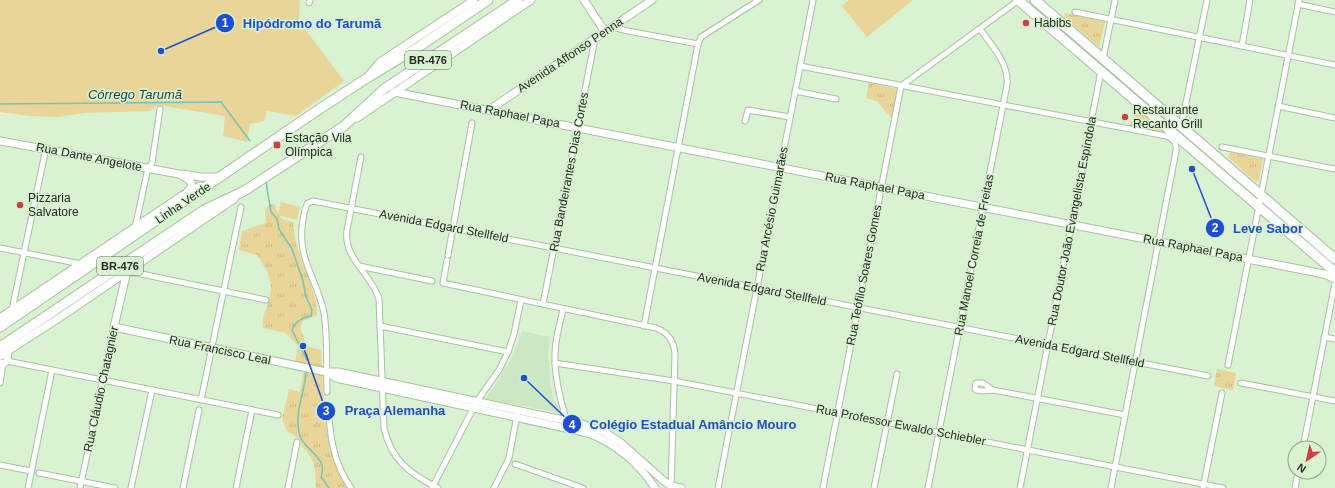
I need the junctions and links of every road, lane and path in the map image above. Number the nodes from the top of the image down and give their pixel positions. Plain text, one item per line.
1 (474, 0) edge
2 (488, 0) edge
3 (518, 0) edge
4 (531, 0) edge
5 (584, 0) edge
6 (652, 0) edge
7 (759, 0) edge
8 (813, 0) edge
9 (1019, 0) edge
10 (1034, 0) edge
11 (1115, 0) edge
12 (1207, 0) edge
13 (1250, 0) edge
14 (1298, 2) edge
15 (1075, 12) dead end
16 (1335, 12) edge
17 (1111, 20) junction
18 (612, 27) junction
19 (980, 29) junction
20 (605, 32) junction
21 (1199, 38) junction
22 (594, 39) junction
23 (698, 44) junction
24 (1242, 46) junction
25 (1288, 55) junction
26 (1103, 59) junction
27 (1335, 65) edge
28 (800, 66) junction
29 (1101, 71) junction
30 (366, 78) junction
31 (410, 82) junction
32 (901, 86) junction
33 (795, 91) junction
34 (394, 92) junction
35 (414, 95) junction
36 (836, 99) dead end
37 (1003, 105) junction
38 (1278, 106) junction
39 (160, 109) dead end
40 (488, 110) junction
41 (790, 117) junction
42 (1335, 118) edge
43 (745, 121) dead end
44 (472, 123) dead end
45 (1091, 123) junction
46 (344, 126) junction
47 (1181, 127) junction
48 (578, 128) junction
49 (0, 141) edge
50 (678, 147) junction
51 (1222, 147) dead end
52 (46, 148) junction
53 (361, 157) dead end
54 (1268, 157) junction
55 (780, 167) junction
56 (148, 168) junction
57 (230, 170) junction
58 (1335, 170) edge
59 (179, 174) junction
60 (216, 177) junction
61 (882, 187) junction
62 (244, 191) junction
63 (183, 195) junction
64 (1261, 195) junction
65 (1259, 206) junction
66 (241, 207) dead end
67 (983, 207) junction
68 (351, 208) junction
69 (1071, 225) junction
70 (135, 228) junction
71 (453, 228) junction
72 (1159, 242) junction
73 (0, 248) edge
74 (554, 248) junction
75 (24, 252) junction
76 (1248, 259) junction
77 (1335, 260) edge
78 (81, 264) junction
79 (135, 266) junction
80 (359, 266) junction
81 (655, 268) junction
82 (1326, 270) junction
83 (127, 271) junction
84 (1335, 272) edge
85 (139, 274) junction
86 (1335, 279) edge
87 (115, 280) junction
88 (432, 281) dead end
89 (1335, 283) edge
90 (757, 288) junction
91 (122, 290) junction
92 (223, 291) junction
93 (266, 300) dead end
94 (521, 300) junction
95 (543, 304) junction
96 (858, 308) junction
97 (563, 309) junction
98 (12, 310) junction
99 (1, 324) edge
100 (380, 326) junction
101 (644, 326) junction
102 (114, 327) junction
103 (959, 328) junction
104 (1324, 338) junction
105 (1335, 340) edge
106 (1048, 345) junction
107 (212, 348) junction
108 (4, 349) edge
109 (508, 352) junction
110 (0, 356) edge
111 (4, 362) edge
112 (1135, 362) junction
113 (555, 363) junction
114 (1228, 365) dead end
115 (52, 370) junction
116 (326, 372) junction
117 (897, 374) dead end
118 (1208, 376) dead end
119 (103, 380) junction
120 (674, 381) junction
121 (0, 383) edge
122 (1241, 383) dead end
123 (382, 384) junction
124 (152, 390) junction
125 (992, 390) dead end
126 (327, 392) dead end
127 (736, 393) junction
128 (1222, 393) dead end
129 (1313, 397) junction
130 (1037, 398) junction
131 (201, 400) junction
132 (1335, 401) edge
133 (475, 404) junction
134 (328, 405) dead end
135 (199, 410) dead end
136 (252, 410) junction
137 (518, 413) junction
138 (838, 413) junction
139 (278, 415) dead end
140 (1125, 415) junction
141 (566, 420) junction
142 (887, 422) junction
143 (568, 428) junction
144 (939, 433) junction
145 (1305, 440) edge
146 (297, 442) dead end
147 (1027, 450) junction
148 (515, 464) dead end
149 (0, 465) edge
150 (1115, 467) junction
151 (31, 471) junction
152 (39, 473) dead end
153 (81, 481) junction
154 (1204, 486) edge
155 (434, 487) edge
156 (671, 487) edge
157 (28, 488) edge
158 (80, 488) edge
159 (115, 488) edge
160 (131, 488) edge
161 (183, 488) edge
162 (236, 488) edge
163 (288, 488) edge
164 (351, 488) edge
165 (494, 488) edge
166 (583, 488) edge
167 (655, 488) edge
168 (681, 488) edge
169 (718, 488) edge
170 (823, 488) edge
171 (874, 488) edge
172 (928, 488) edge
173 (1020, 488) edge
174 (1111, 488) edge
175 (1223, 488) edge

1 - 30 street, Linha Verde
2 - 30 highway, Linha Verde / BR-476
3 - 46 highway, Linha Verde / BR-476
4 - 31 street, Linha Verde
5 - 20 street
6 - 18 street, Avenida Affonso Penna
7 - 23 street
8 - 28 street, Rua Arcésio Guimarães
9 - 19 street
9 - 29 highway
10 - 26 highway
11 - 17 street
12 - 21 street
13 - 24 street
14 - 16 street
14 - 25 street
15 - 17 street
17 - 21 street
17 - 26 street
18 - 20 street, Avenida Affonso Penna
18 - 23 street
19 - 32 street
19 - 37 street, Rua Manoel Correia de Freitas
20 - 22 street, Avenida Affonso Penna
21 - 24 street
21 - 47 street
22 - 40 street, Avenida Affonso Penna
22 - 48 street, Rua Bandeirantes Dias Cortes
23 - 50 street
24 - 25 street
25 - 27 street
25 - 38 street
26 - 47 highway
28 - 32 street
28 - 33 street, Rua Arcésio Guimarães
29 - 45 street, Rua Doutor João Evangelista Espíndola
29 - 65 highway
30 - 57 highway, Linha Verde / BR-476
31 - 34 street, Linha Verde
31 - 35 street
32 - 37 street
32 - 61 street, Rua Teófilo Soares Gomes
33 - 36 street
33 - 41 street, Rua Arcésio Guimarães
34 - 35 street, Rua Raphael Papa
34 - 46 street, Linha Verde
35 - 40 street, Rua Raphael Papa
37 - 45 street
37 - 67 street, Rua Manoel Correia de Freitas
38 - 42 street
38 - 54 street
39 - 56 street
40 - 48 street, Rua Raphael Papa
41 - 43 street
41 - 55 street, Rua Arcésio Guimarães
44 - 71 street
45 - 69 street, Rua Doutor João Evangelista Espíndola
45 - 72 street
46 - 62 highway, Linha Verde / BR-476
47 - 64 highway
48 - 50 street, Rua Raphael Papa
48 - 74 street, Rua Bandeirantes Dias Cortes
49 - 52 street, Rua Dante Angelote
50 - 55 street, Rua Raphael Papa
50 - 81 street
51 - 54 street
52 - 56 street, Rua Dante Angelote
52 - 75 street
53 - 68 street
54 - 58 street
54 - 64 street
55 - 61 street, Rua Raphael Papa
55 - 90 street, Rua Arcésio Guimarães
56 - 59 street, Rua Dante Angelote
56 - 70 street
57 - 60 street
57 - 99 highway, Linha Verde / BR-476
59 - 60 street, Rua Dante Angelote
59 - 63 street
60 - 63 street
61 - 67 street, Rua Raphael Papa
61 - 96 street, Rua Teófilo Soares Gomes
62 - 79 street
62 - 108 highway, Linha Verde / BR-476
63 - 70 street
64 - 65 street
64 - 77 highway
65 - 76 street
65 - 82 highway
66 - 92 street
67 - 69 street, Rua Raphael Papa
67 - 103 street, Rua Manoel Correia de Freitas
68 - 71 street, Avenida Edgard Stellfeld
68 - 80 street
68 - 116 street, Avenida Edgard Stellfeld
69 - 72 street, Rua Raphael Papa
69 - 106 street, Rua Doutor João Evangelista Espíndola
70 - 78 street
71 - 74 street, Avenida Edgard Stellfeld
71 - 94 street
72 - 76 street, Rua Raphael Papa
72 - 112 street
73 - 75 street
74 - 81 street, Avenida Edgard Stellfeld
74 - 95 street, Rua Bandeirantes Dias Cortes
75 - 78 street
75 - 98 street
76 - 82 street, Rua Raphael Papa
76 - 114 street
78 - 98 street
79 - 83 street
79 - 85 street
80 - 88 street
80 - 100 street
81 - 90 street, Avenida Edgard Stellfeld
81 - 101 street
82 - 84 highway
82 - 86 street, Rua Raphael Papa
83 - 85 street
83 - 87 street
83 - 91 street, Rua Cláudio Chatagnier
85 - 92 street
87 - 91 street
87 - 108 street
89 - 104 street
90 - 96 street, Avenida Edgard Stellfeld
90 - 127 street, Rua Arcésio Guimarães
91 - 102 street, Rua Cláudio Chatagnier
92 - 93 street
92 - 107 street
94 - 95 street
94 - 109 street
95 - 97 street
96 - 103 street, Avenida Edgard Stellfeld
96 - 138 street, Rua Teófilo Soares Gomes
97 - 101 street
97 - 113 street
98 - 99 street
100 - 109 street
100 - 123 street
101 - 120 street
102 - 107 street, Rua Francisco Leal
102 - 119 street, Rua Cláudio Chatagnier
103 - 106 street, Avenida Edgard Stellfeld
103 - 144 street, Rua Manoel Correia de Freitas
104 - 105 street
104 - 129 street
106 - 112 street, Avenida Edgard Stellfeld
106 - 130 street, Rua Doutor João Evangelista Espíndola
107 - 116 street, Rua Francisco Leal
107 - 131 street
108 - 110 street
108 - 111 street
109 - 133 street
111 - 115 street
111 - 121 street
112 - 118 street, Avenida Edgard Stellfeld
112 - 140 street
113 - 120 street, Rua Professor Ewaldo Schiebler
113 - 141 street
115 - 119 street
115 - 151 street
116 - 123 street, Rua Francisco Leal
116 - 126 street
117 - 142 street
119 - 124 street
119 - 153 street, Rua Cláudio Chatagnier
120 - 127 street, Rua Professor Ewaldo Schiebler
120 - 156 street
122 - 129 street
123 - 133 street, Rua Francisco Leal
123 - 155 street
124 - 131 street
124 - 160 street
125 - 130 street
127 - 138 street, Rua Professor Ewaldo Schiebler
127 - 169 street, Rua Arcésio Guimarães
128 - 154 street
129 - 132 street
129 - 145 street
130 - 140 street
130 - 147 street, Rua Doutor João Evangelista Espíndola
131 - 136 street
133 - 137 street, Rua Francisco Leal
133 - 155 street
134 - 164 street
135 - 161 street
136 - 139 street
136 - 162 street
137 - 141 street
137 - 143 street
137 - 165 street
138 - 142 street, Rua Professor Ewaldo Schiebler
138 - 170 street, Rua Teófilo Soares Gomes
140 - 150 street
141 - 143 street
141 - 156 street
142 - 144 street, Rua Professor Ewaldo Schiebler
142 - 171 street
143 - 167 street
144 - 147 street, Rua Professor Ewaldo Schiebler
144 - 172 street, Rua Manoel Correia de Freitas
146 - 163 street
147 - 150 street, Rua Professor Ewaldo Schiebler
147 - 173 street, Rua Doutor João Evangelista Espíndola
148 - 166 street
149 - 151 street
150 - 154 street, Rua Professor Ewaldo Schiebler
150 - 174 street
151 - 157 street
152 - 153 street
153 - 158 street, Rua Cláudio Chatagnier
153 - 159 street
154 - 175 street, Rua Professor Ewaldo Schiebler
156 - 168 street

